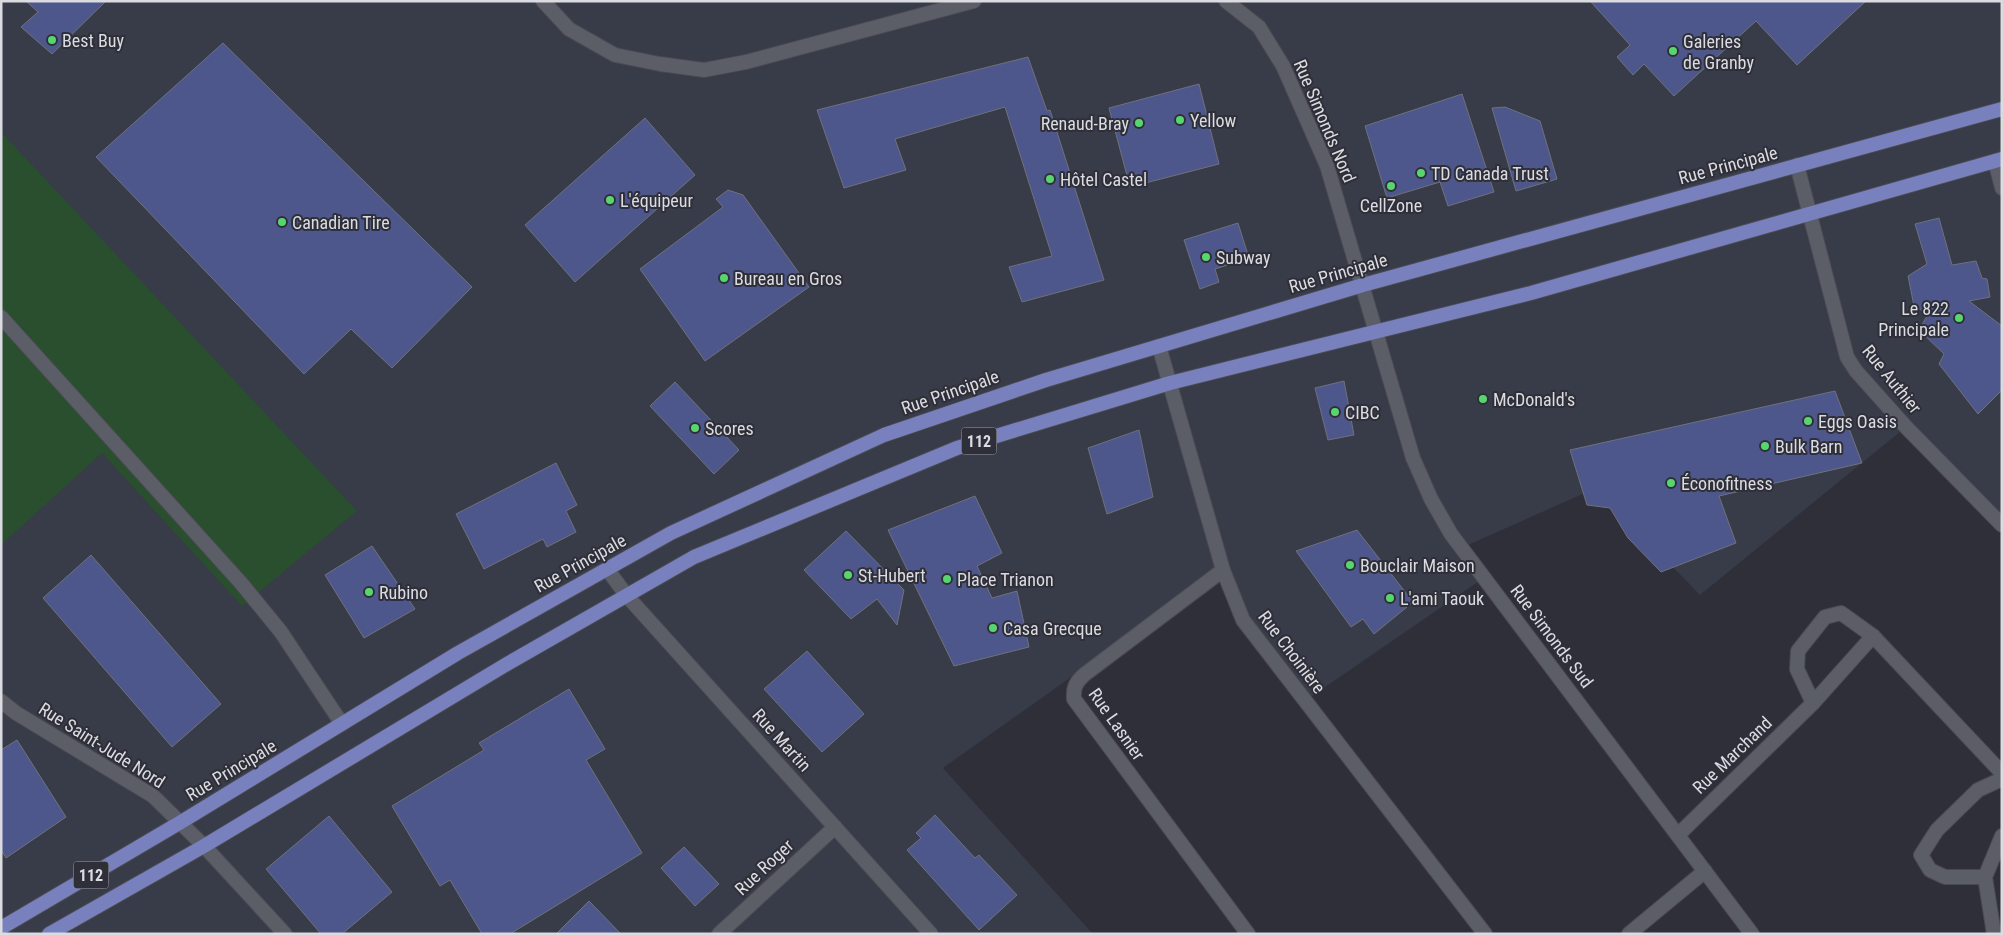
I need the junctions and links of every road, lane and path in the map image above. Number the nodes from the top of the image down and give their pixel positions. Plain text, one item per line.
1 (543, 1) edge
2 (974, 1) edge
3 (1226, 1) edge
4 (2002, 109) edge
5 (1998, 160) edge
6 (1797, 165) junction
7 (2002, 188) edge
8 (1809, 213) junction
9 (1363, 285) junction
10 (1, 317) edge
11 (1376, 332) junction
12 (1159, 346) junction
13 (1170, 382) junction
14 (2002, 525) edge
15 (608, 569) junction
16 (1223, 570) junction
17 (627, 596) junction
18 (1872, 636) junction
19 (1, 700) edge
20 (1812, 703) junction
21 (342, 724) junction
22 (2002, 773) edge
23 (2002, 779) edge
24 (181, 822) junction
25 (835, 827) junction
26 (1678, 835) junction
27 (2002, 836) edge
28 (204, 846) junction
29 (1705, 871) junction
30 (1985, 877) junction
31 (1, 928) edge
32 (49, 934) edge
33 (285, 934) edge
34 (719, 934) edge
35 (931, 934) edge
36 (1248, 934) edge
37 (1485, 934) edge
38 (1629, 934) edge
39 (1752, 934) edge
40 (1994, 934) edge

1 - 2 street
3 - 9 street, Rue Simonds Nord
4 - 6 main road, Rue Principale / 112
5 - 7 street
5 - 8 main road, 112
6 - 8 street, Rue Authier
6 - 9 main road, Rue Principale / 112
8 - 11 main road, 112
8 - 14 street, Rue Authier
9 - 11 street, Rue Simonds Nord
9 - 12 main road, Rue Principale / 112
10 - 21 street
11 - 13 main road, 112
11 - 26 street, Rue Simonds Sud
12 - 13 street, Rue Choinière
12 - 15 main road, Rue Principale / 112
13 - 16 street, Rue Choinière
13 - 17 main road, 112
15 - 17 street, Rue Martin
15 - 21 main road, Rue Principale / 112
16 - 36 street, Rue Lasnier
16 - 37 street, Rue Choinière
17 - 25 street, Rue Martin
17 - 28 main road, 112
18 - 20 street, Rue Marchand
18 - 20 street
18 - 22 street
19 - 24 street, Rue Saint-Jude Nord
20 - 26 street, Rue Marchand
21 - 24 main road, Rue Principale / 112
23 - 30 street
24 - 28 street, Rue Saint-Jude Nord
24 - 31 main road, Rue Principale / 112
25 - 34 street, Rue Roger
25 - 35 street, Rue Martin
26 - 29 street, Rue Simonds Sud
27 - 30 street
28 - 32 main road, 112
28 - 33 street, Rue Saint-Jude Nord
29 - 38 street
29 - 39 street, Rue Simonds Sud
30 - 40 street

